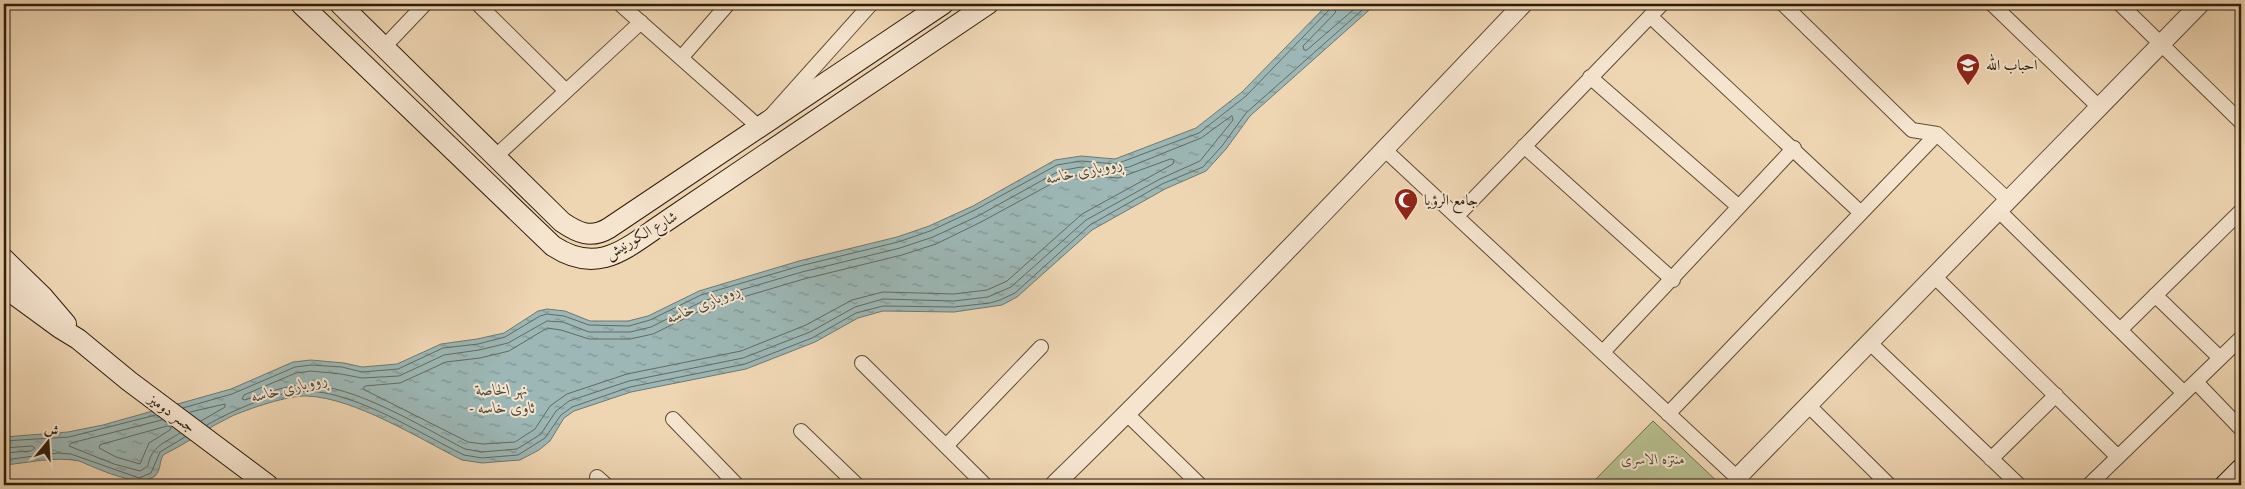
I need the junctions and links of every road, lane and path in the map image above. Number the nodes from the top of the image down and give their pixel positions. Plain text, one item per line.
1 (301, 4) edge
2 (340, 4) edge
3 (425, 4) edge
4 (478, 4) edge
5 (620, 4) edge
6 (728, 4) edge
7 (870, 4) edge
8 (943, 4) edge
9 (988, 4) edge
10 (1523, 4) edge
11 (1662, 4) edge
12 (1783, 4) edge
13 (1992, 4) edge
14 (2120, 4) edge
15 (2200, 4) edge
16 (1650, 16) junction
17 (641, 22) junction
18 (2161, 44) junction
19 (384, 47) junction
20 (681, 58) junction
21 (1590, 78) junction
22 (566, 91) junction
23 (2099, 107) junction
24 (2238, 114) edge
25 (760, 128) junction
26 (1937, 134) junction
27 (1524, 146) junction
28 (1794, 148) junction
29 (1385, 150) junction
30 (495, 158) junction
31 (2003, 205) junction
32 (1739, 207) junction
33 (2241, 211) edge
34 (1861, 213) junction
35 (1456, 216) junction
36 (4, 259) edge
37 (1934, 276) junction
38 (1673, 280) junction
39 (4, 287) edge
40 (2156, 295) junction
41 (2120, 330) junction
42 (2241, 338) edge
43 (78, 339) junction
44 (1869, 342) junction
45 (1041, 347) dead end
46 (1603, 352) junction
47 (2220, 358) junction
48 (862, 362) dead end
49 (2196, 382) junction
50 (2184, 393) junction
51 (2056, 395) junction
52 (1808, 405) junction
53 (1127, 414) junction
54 (1668, 414) junction
55 (673, 419) dead end
56 (2241, 429) edge
57 (801, 431) dead end
58 (946, 446) junction
59 (2118, 457) junction
60 (1991, 459) junction
61 (1741, 482) edge
62 (268, 485) edge
63 (738, 485) edge
64 (857, 485) edge
65 (985, 485) edge
66 (1054, 485) edge
67 (1200, 485) edge
68 (1889, 485) edge
69 (2019, 485) edge
70 (2088, 485) edge

1 - 9 main road, شارع الكورنيش
2 - 19 main road, شارع الكورنيش
3 - 19 street
4 - 22 street
5 - 17 street
6 - 20 street
7 - 25 street
8 - 25 main road, شارع الكورنيش
10 - 29 street
11 - 16 street
12 - 26 street
13 - 23 street
14 - 18 street
15 - 18 street
16 - 21 street
16 - 28 street
17 - 20 street
17 - 22 street
18 - 23 street
18 - 24 street
19 - 30 main road, شارع الكورنيش
20 - 25 street
21 - 27 street
21 - 32 street
22 - 30 street
23 - 31 street
25 - 30 main road, شارع الكورنيش
26 - 31 street
26 - 34 street
27 - 35 street
27 - 38 street
28 - 32 street
28 - 34 street
29 - 35 street
29 - 53 street
31 - 37 street
31 - 41 street
32 - 38 street
33 - 40 street
34 - 54 street
35 - 46 street
36 - 43 main road
37 - 44 street
37 - 51 street
38 - 46 street
39 - 43 main road
40 - 41 street
40 - 47 street
41 - 50 street
42 - 47 street
43 - 62 main road, جسر دوميز
44 - 52 street
44 - 60 street
45 - 58 street
46 - 54 street
47 - 49 street
48 - 58 street
49 - 50 street
49 - 56 street
50 - 59 street
51 - 59 street
51 - 60 street
52 - 61 street
52 - 68 street
53 - 66 street
53 - 67 street
54 - 61 street
55 - 63 street
57 - 64 street
58 - 65 street
59 - 70 street
60 - 69 street

